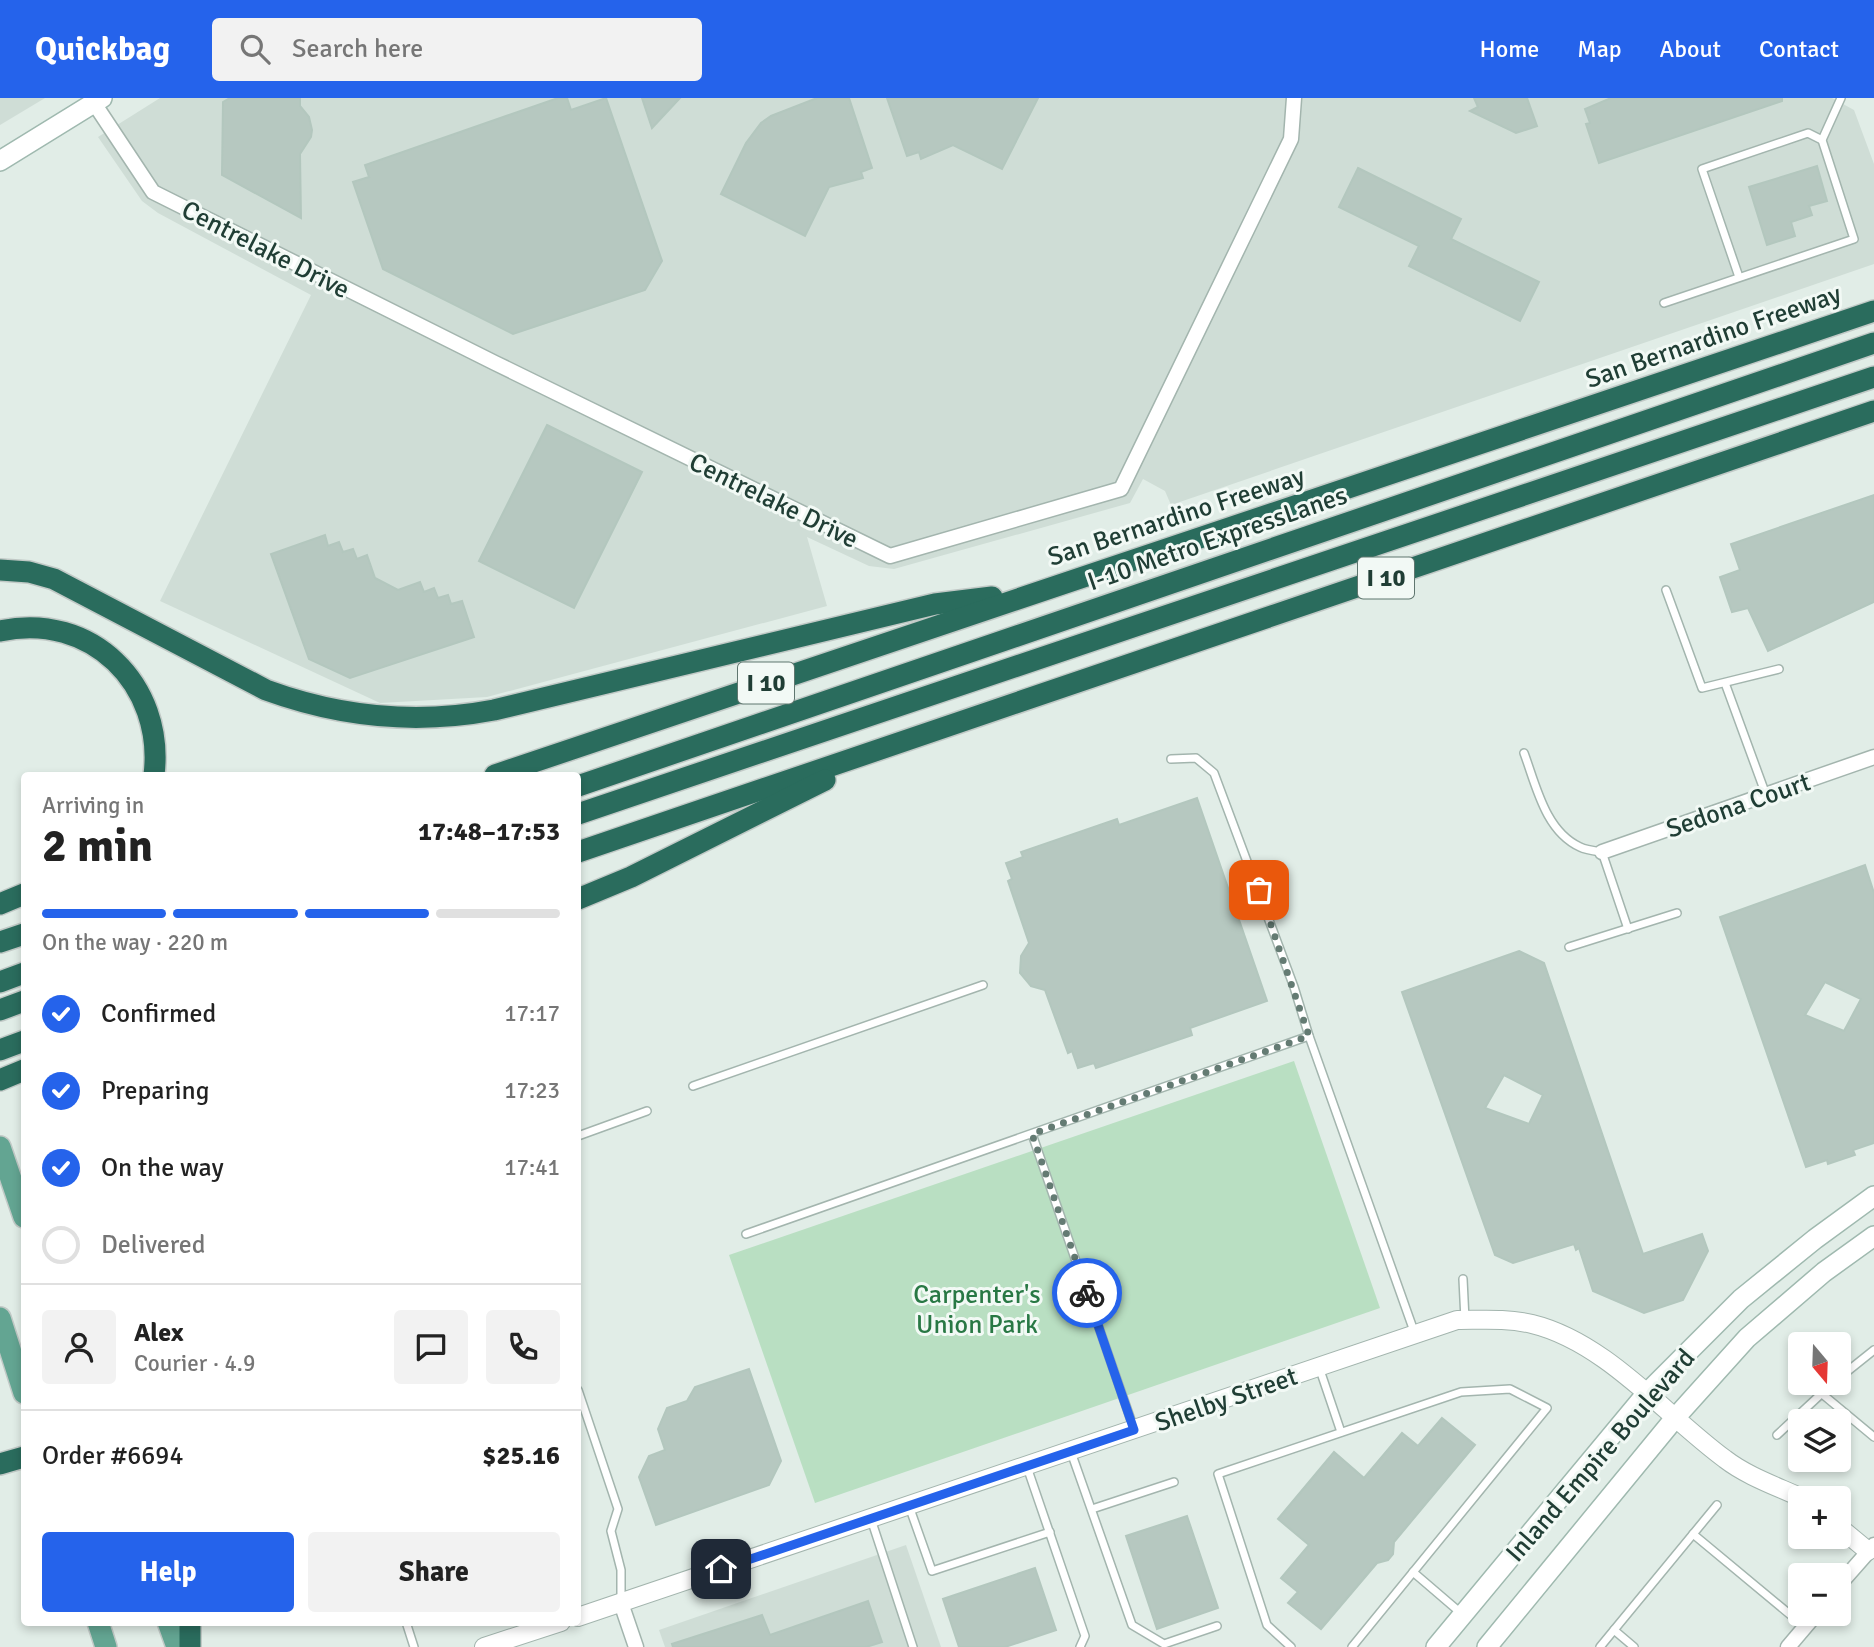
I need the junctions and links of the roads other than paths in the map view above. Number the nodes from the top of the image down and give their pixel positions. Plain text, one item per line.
1 (1294, 98) edge
2 (1841, 98) edge
3 (98, 101) edge
4 (1822, 140) junction
5 (0, 161) edge
6 (1740, 277) junction
7 (1664, 303) dead end
8 (1874, 311) edge
9 (1874, 343) edge
10 (1874, 377) edge
11 (1874, 411) edge
12 (0, 570) edge
13 (1666, 590) dead end
14 (1036, 592) junction
15 (0, 631) edge
16 (1779, 669) dead end
17 (1725, 682) junction
18 (898, 743) junction
19 (1524, 753) dead end
20 (1874, 757) edge
21 (1171, 759) dead end
22 (154, 772) edge
23 (504, 772) edge
24 (581, 785) edge
25 (1766, 795) junction
26 (581, 813) edge
27 (581, 851) edge
28 (1602, 852) junction
29 (21, 895) edge
30 (581, 898) edge
31 (0, 904) edge
32 (1677, 913) dead end
33 (1628, 929) junction
34 (21, 935) edge
35 (0, 942) edge
36 (1569, 947) dead end
37 (21, 974) edge
38 (0, 982) edge
39 (983, 985) dead end
40 (21, 1002) edge
41 (0, 1010) edge
42 (1309, 1036) junction
43 (21, 1042) edge
44 (0, 1050) edge
45 (21, 1071) edge
46 (0, 1080) edge
47 (693, 1086) dead end
48 (647, 1111) dead end
49 (1032, 1134) junction
50 (581, 1135) edge
51 (0, 1147) edge
52 (1874, 1196) edge
53 (21, 1208) edge
54 (746, 1234) dead end
55 (1874, 1236) edge
56 (1463, 1279) dead end
57 (0, 1318) edge
58 (1465, 1320) junction
59 (1415, 1335) junction
60 (1874, 1350) edge
61 (1319, 1367) junction
62 (1852, 1368) edge
63 (21, 1384) edge
64 (1646, 1394) junction
65 (1820, 1395) edge
66 (1822, 1395) edge
67 (581, 1400) edge
68 (1675, 1418) junction
69 (1134, 1430) junction
70 (1341, 1432) junction
71 (1777, 1435) dead end
72 (1874, 1437) edge
73 (1070, 1451) junction
74 (21, 1458) edge
75 (0, 1464) edge
76 (1027, 1466) junction
77 (1174, 1482) dead end
78 (1788, 1491) edge
79 (1717, 1505) dead end
80 (909, 1506) junction
81 (1092, 1509) junction
82 (871, 1519) junction
83 (1050, 1532) junction
84 (1693, 1534) junction
85 (1851, 1536) edge
86 (1872, 1552) edge
87 (1413, 1572) junction
88 (1851, 1573) edge
89 (621, 1603) junction
90 (1463, 1615) junction
91 (581, 1616) edge
92 (99, 1626) edge
93 (169, 1626) edge
94 (190, 1626) edge
95 (407, 1626) edge
96 (549, 1626) edge
97 (1217, 1626) dead end
98 (1805, 1627) joint
99 (1614, 1630) junction
100 (107, 1647) edge
101 (177, 1647) edge
102 (190, 1647) edge
103 (414, 1647) edge
104 (484, 1647) edge
105 (636, 1647) edge
106 (913, 1647) edge
107 (1080, 1647) edge
108 (1291, 1647) edge
109 (1352, 1647) edge
110 (1436, 1647) edge
111 (1487, 1647) edge
112 (1600, 1647) edge
113 (1634, 1647) edge
114 (1788, 1647) edge

1 - 3 street, Centrelake Drive
2 - 4 lane
3 - 5 main road
4 - 6 lane
4 - 6 lane
6 - 7 lane
8 - 14 highway, San Bernardino Freeway / I 10
9 - 24 highway, I-10 Metro ExpressLanes
10 - 26 highway
11 - 18 highway, I 10
12 - 14 highway
13 - 17 lane
14 - 23 highway, San Bernardino Freeway / I 10
15 - 22 highway
16 - 17 lane
17 - 25 lane
18 - 27 highway, I 10
18 - 30 highway
19 - 28 lane
20 - 25 street, Sedona Court
21 - 42 lane
25 - 28 street, Sedona Court
28 - 33 lane
29 - 31 highway
32 - 33 lane
33 - 36 lane
34 - 35 highway
37 - 38 highway
39 - 47 lane
40 - 41 highway
42 - 49 lane
42 - 59 lane
43 - 44 highway
45 - 46 highway
48 - 50 lane
49 - 54 lane
49 - 69 lane
51 - 53 main road
52 - 64 main road, Inland Empire Boulevard
55 - 68 main road, Inland Empire Boulevard
56 - 58 lane
57 - 63 main road
58 - 59 street, Shelby Street
58 - 64 street, Shelby Street
59 - 61 street, Shelby Street
60 - 62 lane
61 - 69 street, Shelby Street
61 - 70 lane
64 - 68 street, Shelby Street
64 - 90 main road, Inland Empire Boulevard
65 - 71 lane
66 - 72 lane
67 - 89 lane
68 - 78 street, Shelby Street
68 - 111 main road, Inland Empire Boulevard
69 - 73 street, Shelby Street
70 - 87 lane
70 - 108 lane
73 - 76 street, Shelby Street
73 - 81 lane
74 - 75 highway
76 - 80 street, Shelby Street
76 - 83 lane
77 - 81 lane
79 - 84 lane
80 - 82 street, Shelby Street
80 - 83 lane
81 - 97 lane
82 - 89 street, Shelby Street
82 - 106 lane
83 - 107 lane
84 - 98 lane
84 - 99 lane
85 - 86 street
86 - 88 street
87 - 90 lane
87 - 109 lane
89 - 91 street, Shelby Street
89 - 105 street
90 - 110 main road, Inland Empire Boulevard
92 - 100 main road
93 - 101 main road
94 - 102 highway
95 - 103 lane
96 - 104 street
98 - 114 street
99 - 112 lane
99 - 113 lane

